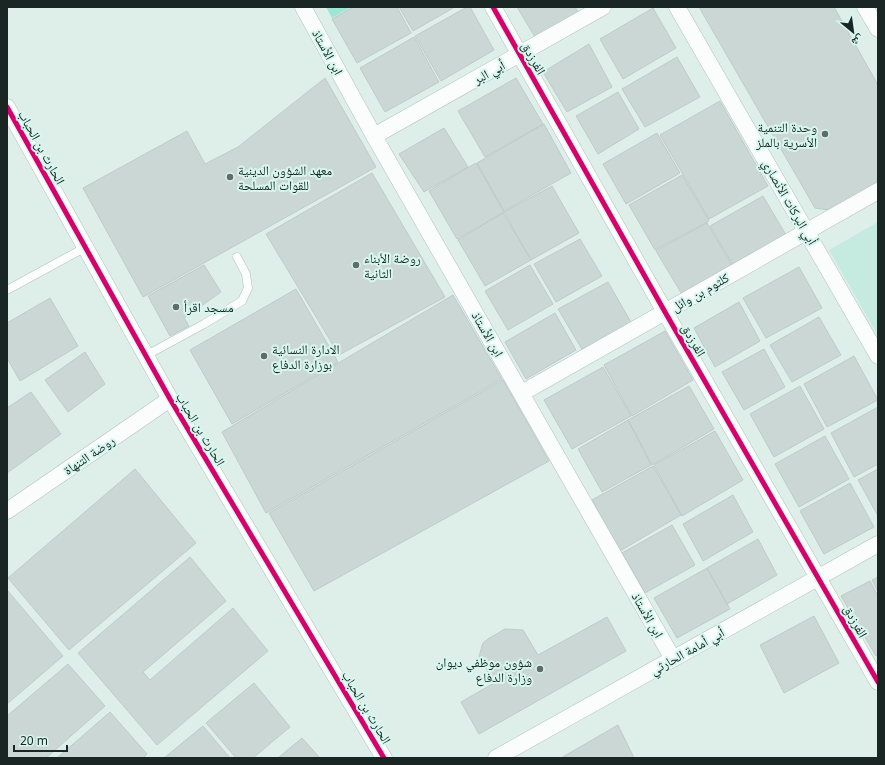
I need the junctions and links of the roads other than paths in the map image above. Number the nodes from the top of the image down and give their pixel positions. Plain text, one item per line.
1 (303, 7) edge
2 (493, 7) edge
3 (603, 7) edge
4 (677, 7) edge
5 (865, 7) edge
6 (878, 29) edge
7 (520, 55) junction
8 (7, 107) edge
9 (374, 136) junction
10 (878, 191) edge
11 (807, 232) junction
12 (86, 247) junction
13 (237, 257) dead end
14 (7, 290) edge
15 (666, 312) junction
16 (145, 356) junction
17 (878, 356) edge
18 (522, 393) junction
19 (170, 399) junction
20 (7, 511) edge
21 (878, 544) edge
22 (818, 577) junction
23 (673, 659) junction
24 (878, 682) edge
25 (384, 758) edge
26 (496, 758) edge

1 - 9 street, ابن الأستاذ
2 - 7 street, الفرزدق
3 - 7 street, أبي البر
4 - 11 street, أبي البركات الأنصاري
5 - 6 street
7 - 9 street, أبي البر
7 - 15 street, الفرزدق
8 - 12 street, الحارث بن الحباب
9 - 18 street, ابن الأستاذ
10 - 11 street, كلثوم بن وائل
11 - 15 street, كلثوم بن وائل
11 - 17 street, أبي البركات الأنصاري
12 - 14 lane
12 - 16 street, الحارث بن الحباب
13 - 16 lane
15 - 18 street, كلثوم بن وائل
15 - 22 street, الفرزدق
16 - 19 street, الحارث بن الحباب
18 - 23 street, ابن الأستاذ
19 - 20 street, روضة التنهاة
19 - 25 street, الحارث بن الحباب
21 - 22 street, أبي أمامة الحارثي
22 - 23 street, أبي أمامة الحارثي
22 - 24 street, الفرزدق
23 - 26 street, أبي أمامة الحارثي

